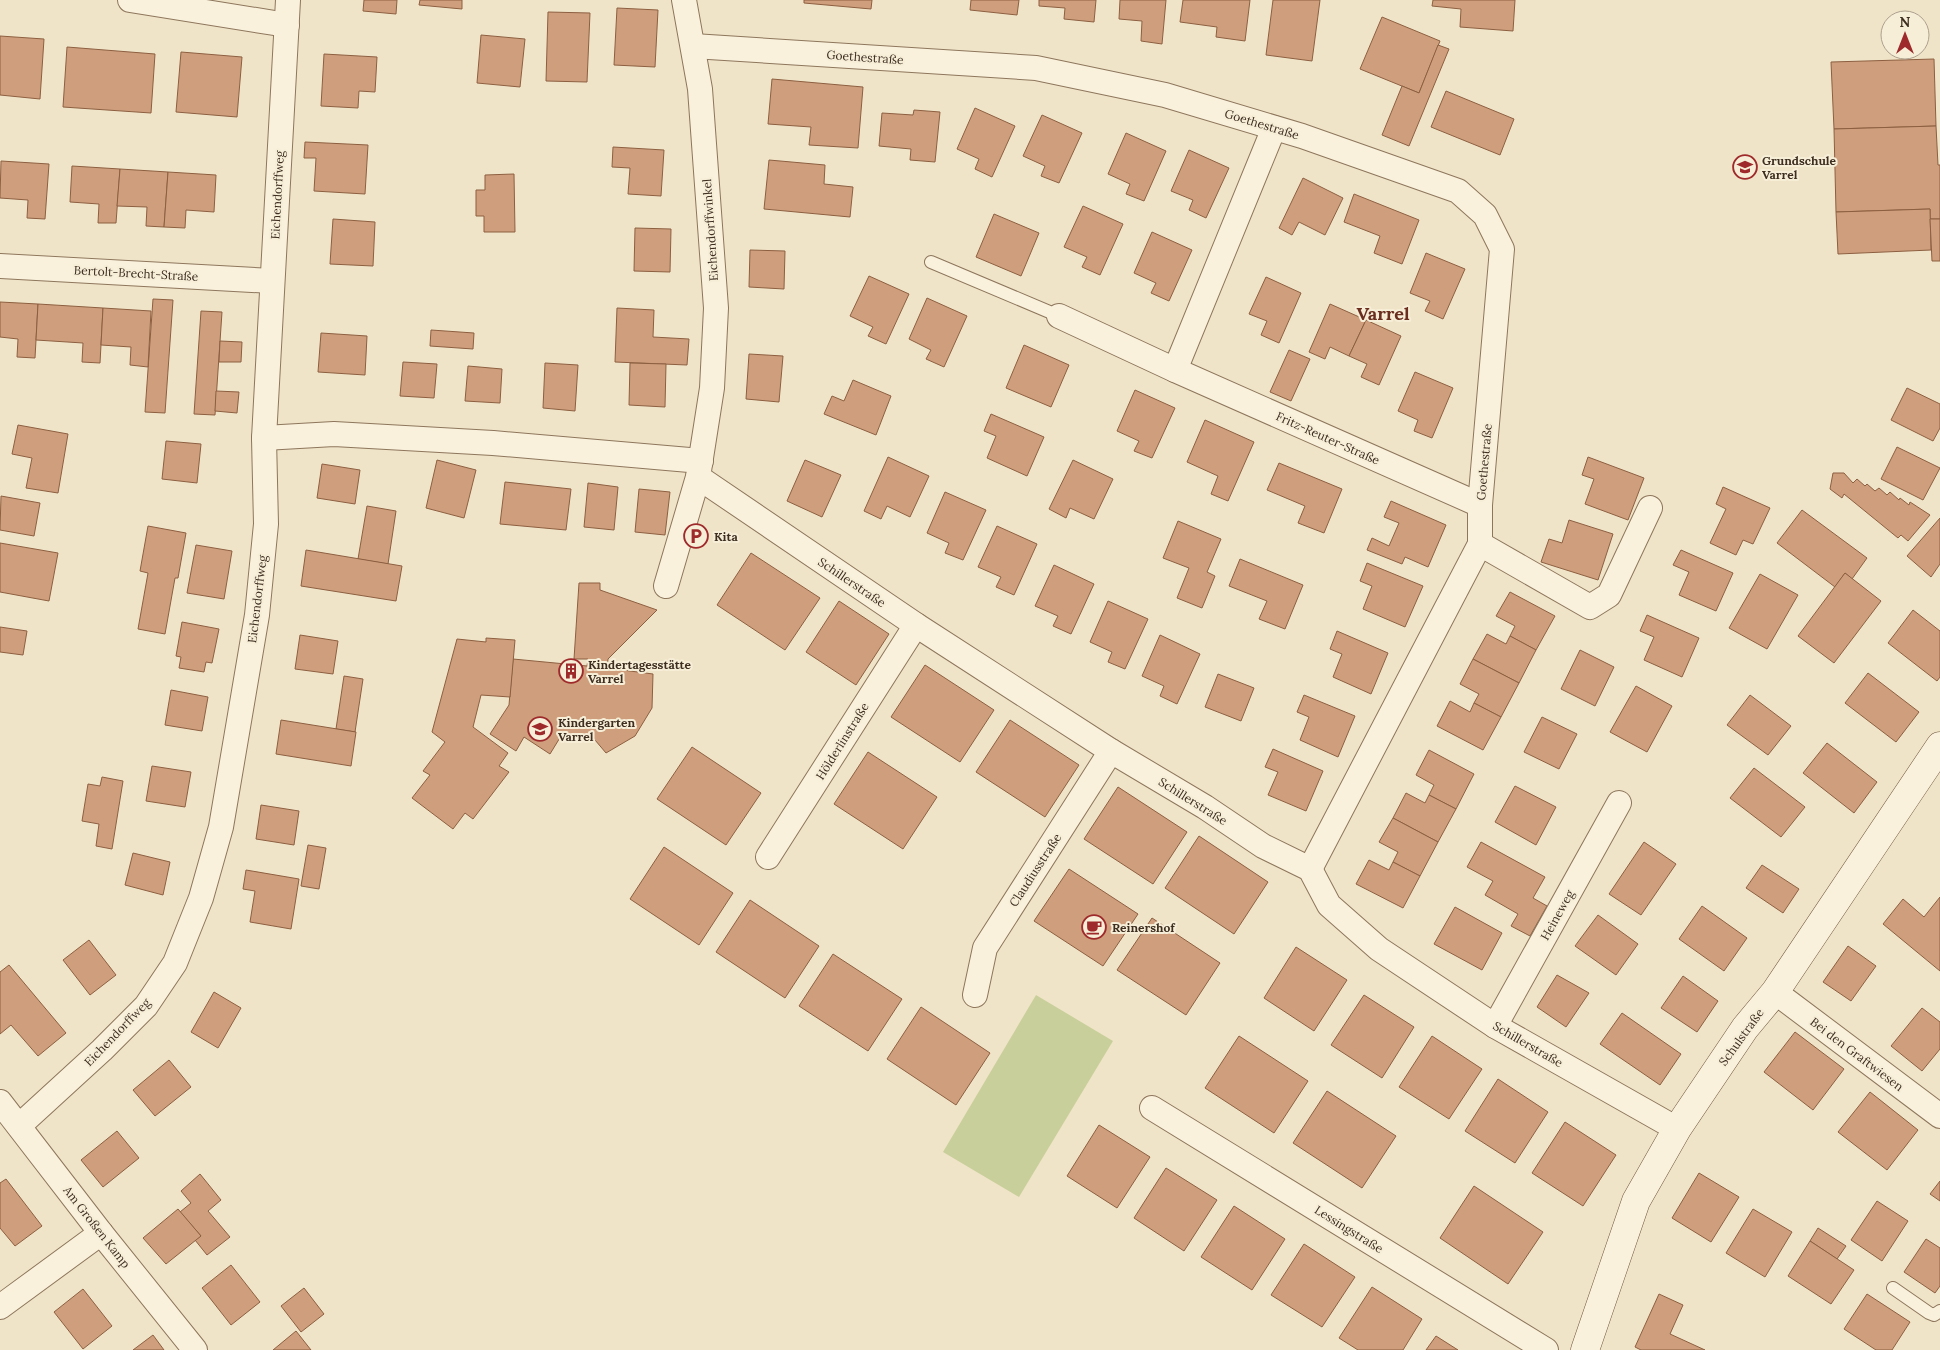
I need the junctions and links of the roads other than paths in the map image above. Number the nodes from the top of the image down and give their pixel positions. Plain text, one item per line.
1 (130, 0) edge
2 (288, 0) edge
3 (684, 0) edge
4 (287, 25) junction
5 (693, 46) junction
6 (1274, 128) junction
7 (931, 262) dead end
8 (0, 266) edge
9 (272, 281) junction
10 (1059, 316) joint
11 (1176, 370) junction
12 (264, 438) junction
13 (700, 469) junction
14 (1480, 505) junction
15 (1650, 508) dead end
16 (1480, 544) junction
17 (666, 586) dead end
18 (916, 625) junction
19 (1940, 746) edge
20 (1111, 751) junction
21 (1620, 803) dead end
22 (768, 857) dead end
23 (1310, 869) junction
24 (1775, 992) junction
25 (974, 994) dead end
26 (1495, 1026) junction
27 (0, 1102) edge
28 (1152, 1108) dead end
29 (1940, 1116) edge
30 (19, 1126) junction
31 (1677, 1129) junction
32 (101, 1233) junction
33 (1893, 1288) dead end
34 (0, 1307) edge
35 (1940, 1310) edge
36 (195, 1350) edge
37 (1546, 1350) edge
38 (1585, 1350) edge

1 - 4 street
2 - 4 street, Eichendorffweg
3 - 5 street, Eichendorffwinkel
4 - 9 street, Eichendorffweg
5 - 6 street, Goethestraße
5 - 13 street, Eichendorffwinkel
6 - 11 street
6 - 14 street, Goethestraße
7 - 10 lane
8 - 9 street, Bertolt-Brecht-Straße
9 - 12 street, Eichendorffweg
10 - 11 street, Fritz-Reuter-Straße
11 - 14 street, Fritz-Reuter-Straße
12 - 13 street
12 - 30 street, Eichendorffweg
13 - 17 street, Eichendorffwinkel
13 - 18 street, Schillerstraße
14 - 16 street, Goethestraße
15 - 16 street
16 - 23 street, Goethestraße
18 - 20 street, Schillerstraße
18 - 22 street, Hölderlinstraße
19 - 24 street, Schulstraße
20 - 23 street, Schillerstraße
20 - 25 street, Claudiusstraße
21 - 26 street, Heineweg
23 - 26 street, Schillerstraße
24 - 29 street, Bei den Graftwiesen
24 - 31 street, Schulstraße
26 - 31 street, Schillerstraße
27 - 30 street, Am Großen Kamp
28 - 37 street, Lessingstraße
30 - 32 street, Am Großen Kamp
31 - 38 street, Schulstraße
32 - 34 street
32 - 36 street, Am Großen Kamp
33 - 35 lane

